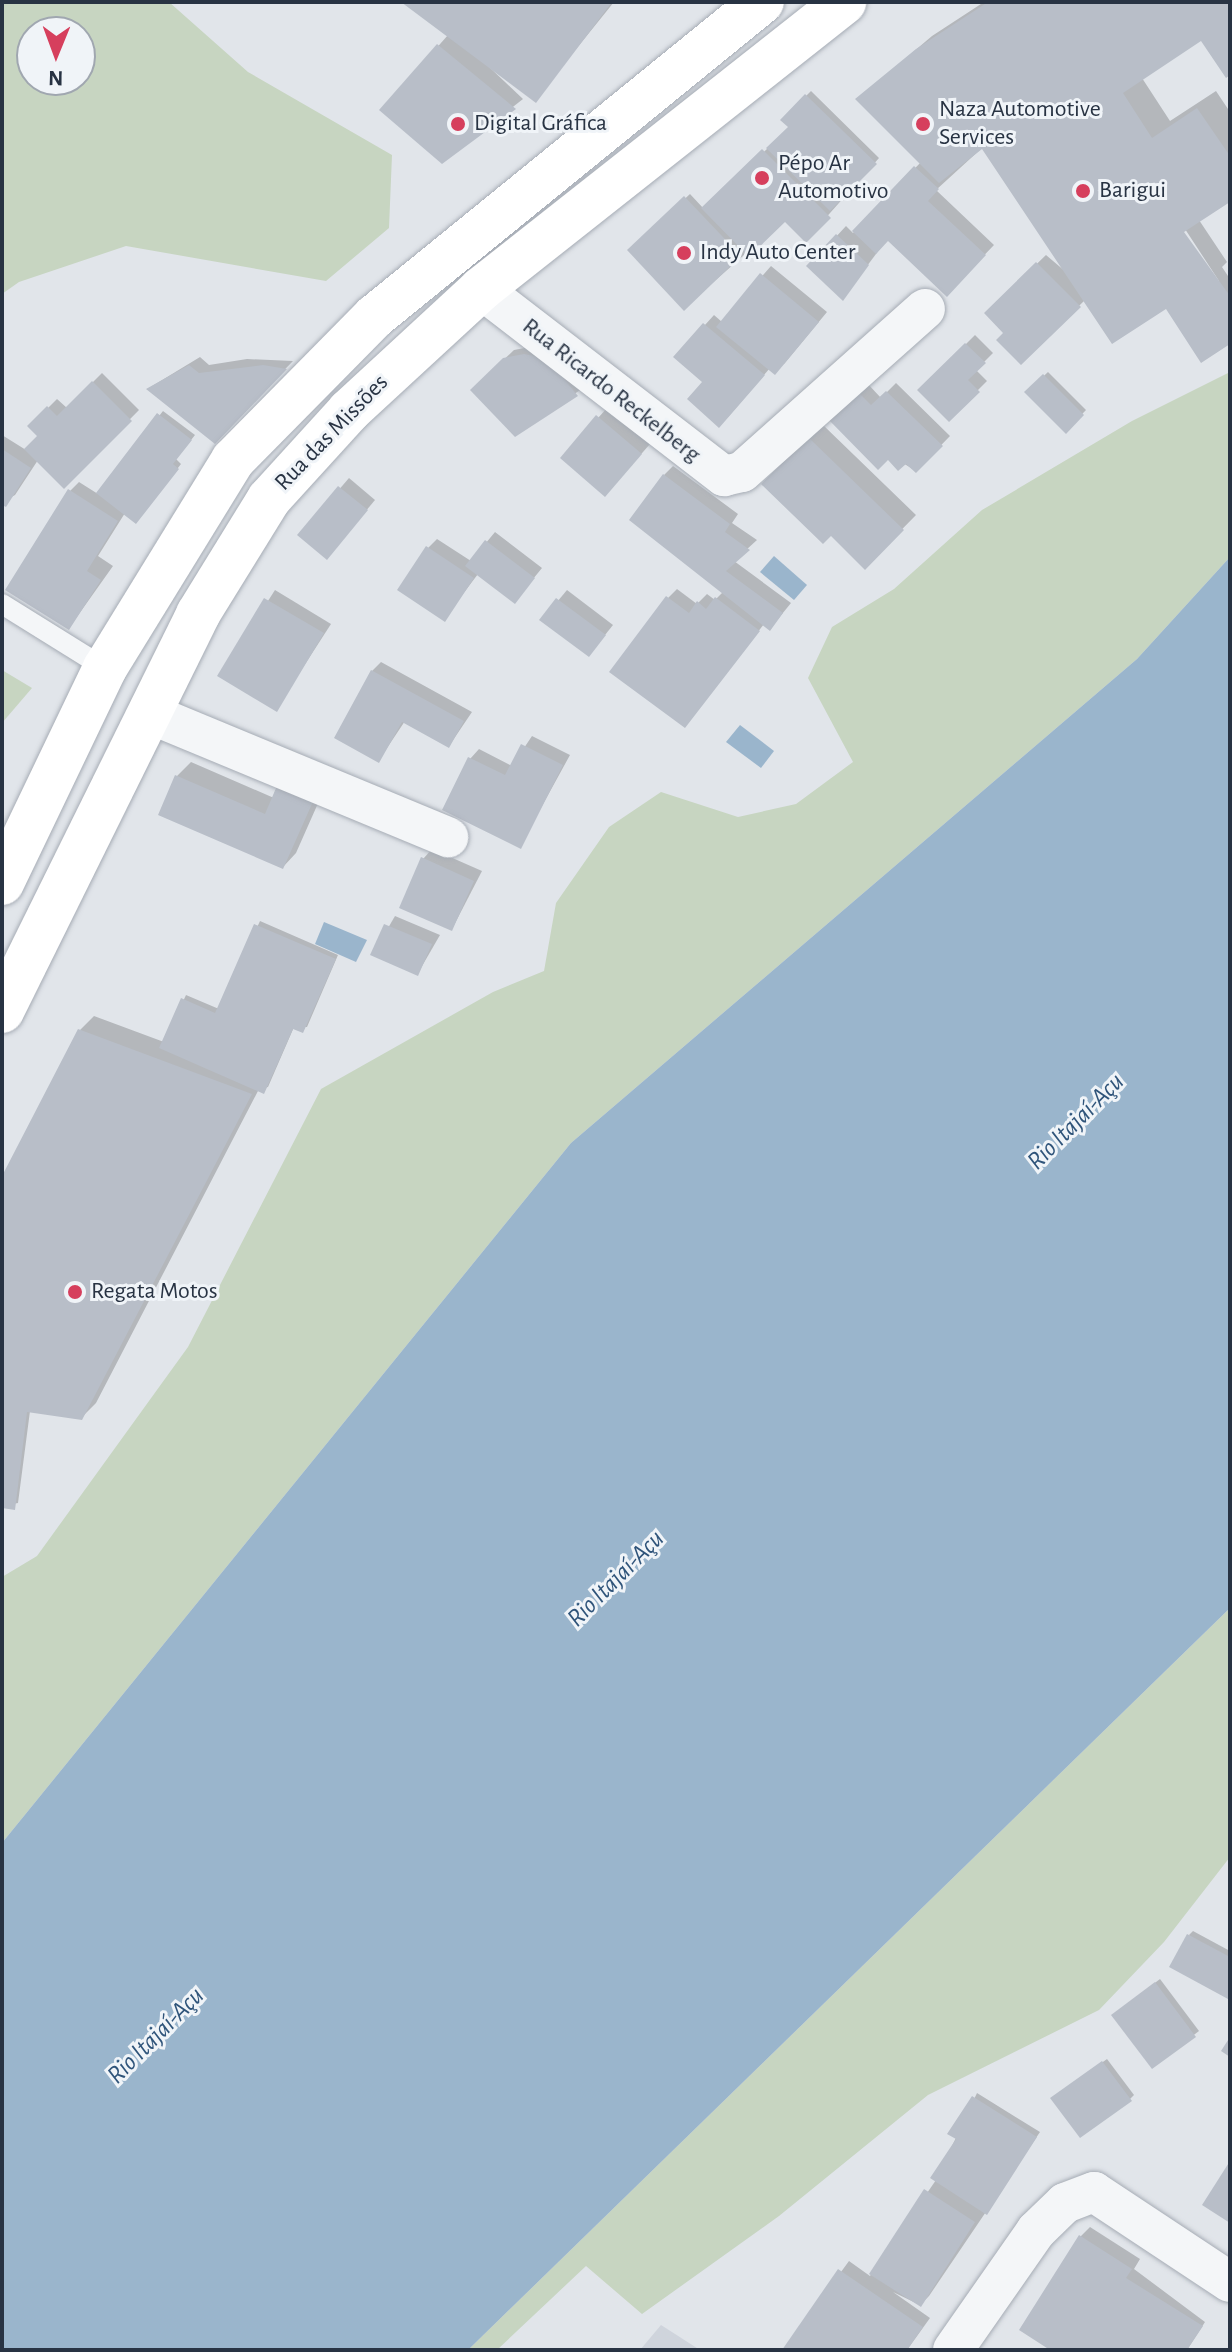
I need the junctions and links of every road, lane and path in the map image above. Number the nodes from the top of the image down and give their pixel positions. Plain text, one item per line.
1 (762, 2) edge
2 (844, 2) edge
3 (481, 289) junction
4 (925, 309) dead end
5 (2, 604) edge
6 (105, 668) junction
7 (148, 713) junction
8 (448, 837) dead end
9 (2, 883) edge
10 (2, 1011) edge
11 (1230, 2282) edge
12 (953, 2350) edge

1 - 6 main road
2 - 3 main road, Rua das Missões
3 - 4 street, Rua Ricardo Reckelberg
3 - 7 main road, Rua das Missões
5 - 6 lane
6 - 9 main road
7 - 8 street
7 - 10 main road, Rua das Missões
11 - 12 street

